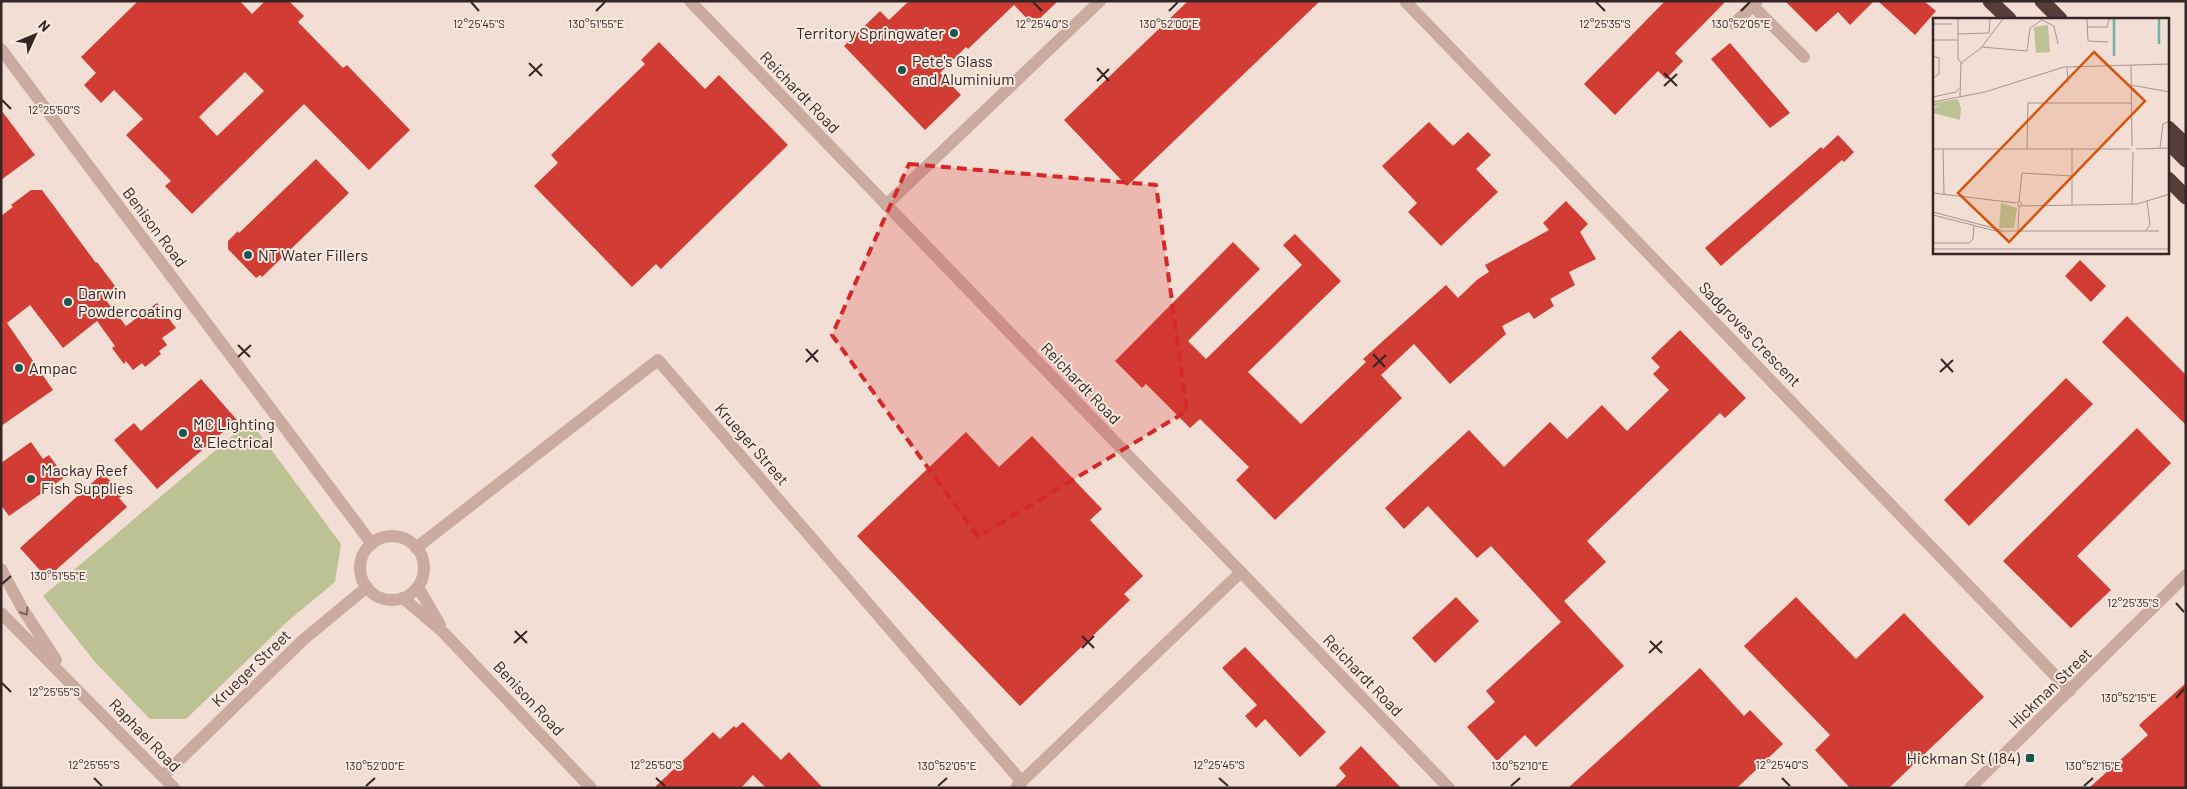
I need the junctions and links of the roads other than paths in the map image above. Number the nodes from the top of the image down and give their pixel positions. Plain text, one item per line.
1 (690, 1) edge
2 (1100, 1) edge
3 (1405, 1) edge
4 (1990, 1) edge
5 (2042, 1) edge
6 (1755, 4) edge
7 (2008, 18) edge
8 (2059, 18) edge
9 (1734, 24) dead end
10 (1, 49) edge
11 (1804, 57) dead end
12 (2170, 130) edge
13 (2170, 144) edge
14 (2186, 145) edge
15 (2186, 160) edge
16 (2170, 181) edge
17 (2186, 196) edge
18 (886, 205) junction
19 (372, 544) junction
20 (416, 548) junction
21 (1, 569) edge
22 (1241, 572) junction
23 (2186, 575) edge
24 (418, 586) junction
25 (2186, 586) edge
26 (367, 587) junction
27 (403, 598) junction
28 (2151, 611) junction
29 (1, 613) edge
30 (443, 632) junction
31 (71, 683) junction
32 (2070, 691) junction
33 (162, 776) junction
34 (1019, 785) edge
35 (174, 788) edge
36 (590, 788) edge
37 (1450, 788) edge
38 (1970, 788) edge

1 - 18 street, Reichardt Road
2 - 18 street
3 - 32 street, Sadgroves Crescent
4 - 7 highway
5 - 8 highway
6 - 9 street
6 - 11 street
10 - 19 street, Benison Road
12 - 14 highway
13 - 15 highway
16 - 17 highway
18 - 22 street, Reichardt Road
19 - 20 street
19 - 26 street
20 - 24 street
20 - 34 street, Krueger Street
21 -> 31 street, Raphael Road
22 - 34 street
22 - 37 street, Reichardt Road
23 - 28 street, Hickman Street
24 - 27 street
24 - 30 street, Benison Road
25 - 28 street, Hickman Street
26 - 27 street
26 - 33 street, Krueger Street
27 - 30 street, Benison Road
28 - 32 street, Hickman Street
29 - 31 street, Raphael Road
30 - 36 street, Benison Road
31 - 33 street, Raphael Road
32 - 38 street, Hickman Street
33 - 35 street, Raphael Road

